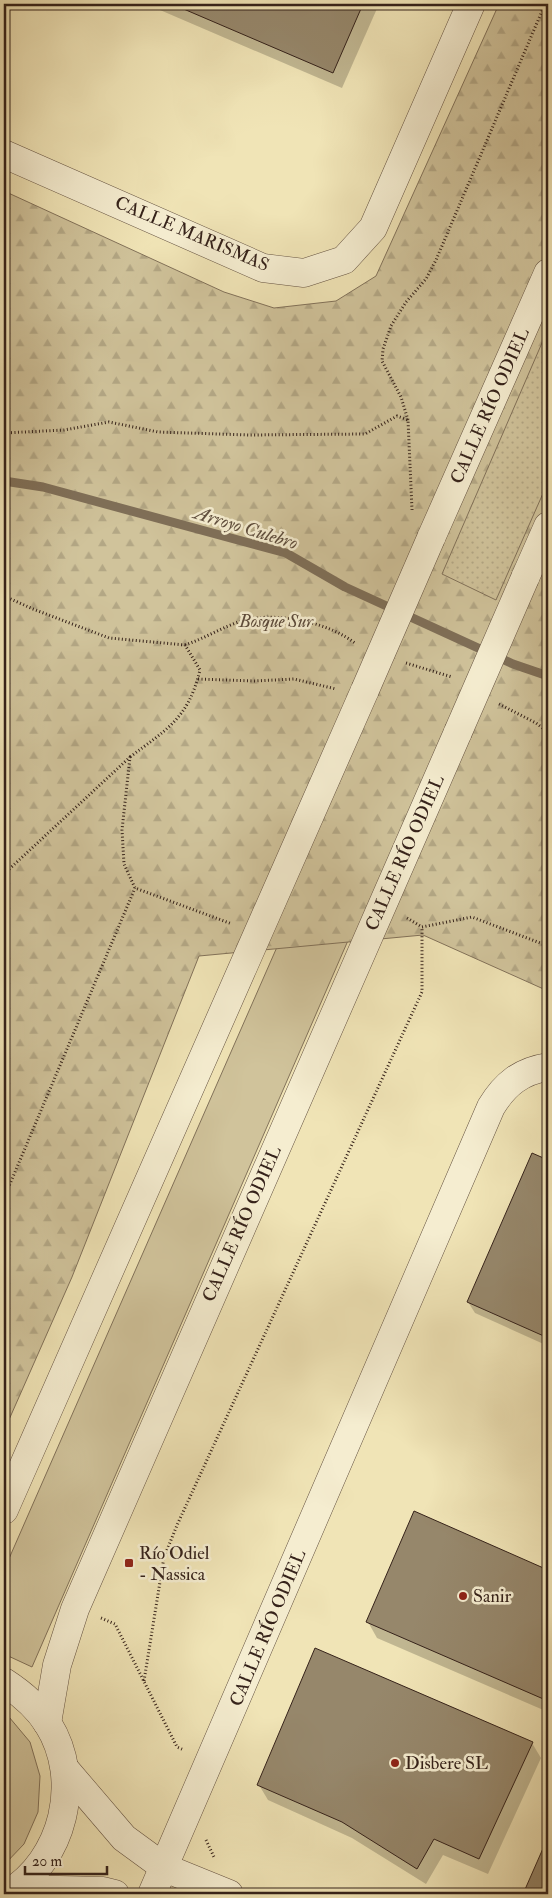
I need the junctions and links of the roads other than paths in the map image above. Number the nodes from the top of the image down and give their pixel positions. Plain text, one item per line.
1 (471, 4) edge
2 (4, 154) edge
3 (548, 273) edge
4 (548, 526) edge
5 (538, 1069) edge
6 (4, 1510) edge
7 (4, 1682) edge
8 (47, 1723) junction
9 (65, 1769) junction
10 (165, 1868) junction
11 (11, 1892) edge
12 (115, 1894) edge
13 (152, 1894) edge
14 (229, 1894) edge

1 - 2 street, CALLE MARISMAS
3 - 6 street, CALLE RÍO ODIEL, bridge
4 - 8 street, CALLE RÍO ODIEL, bridge
5 - 10 street, CALLE RÍO ODIEL
7 - 8 street
8 - 9 street
9 - 10 street
9 - 11 street
10 - 13 street, CALLE RÍO ODIEL
10 - 14 street
11 - 12 street

